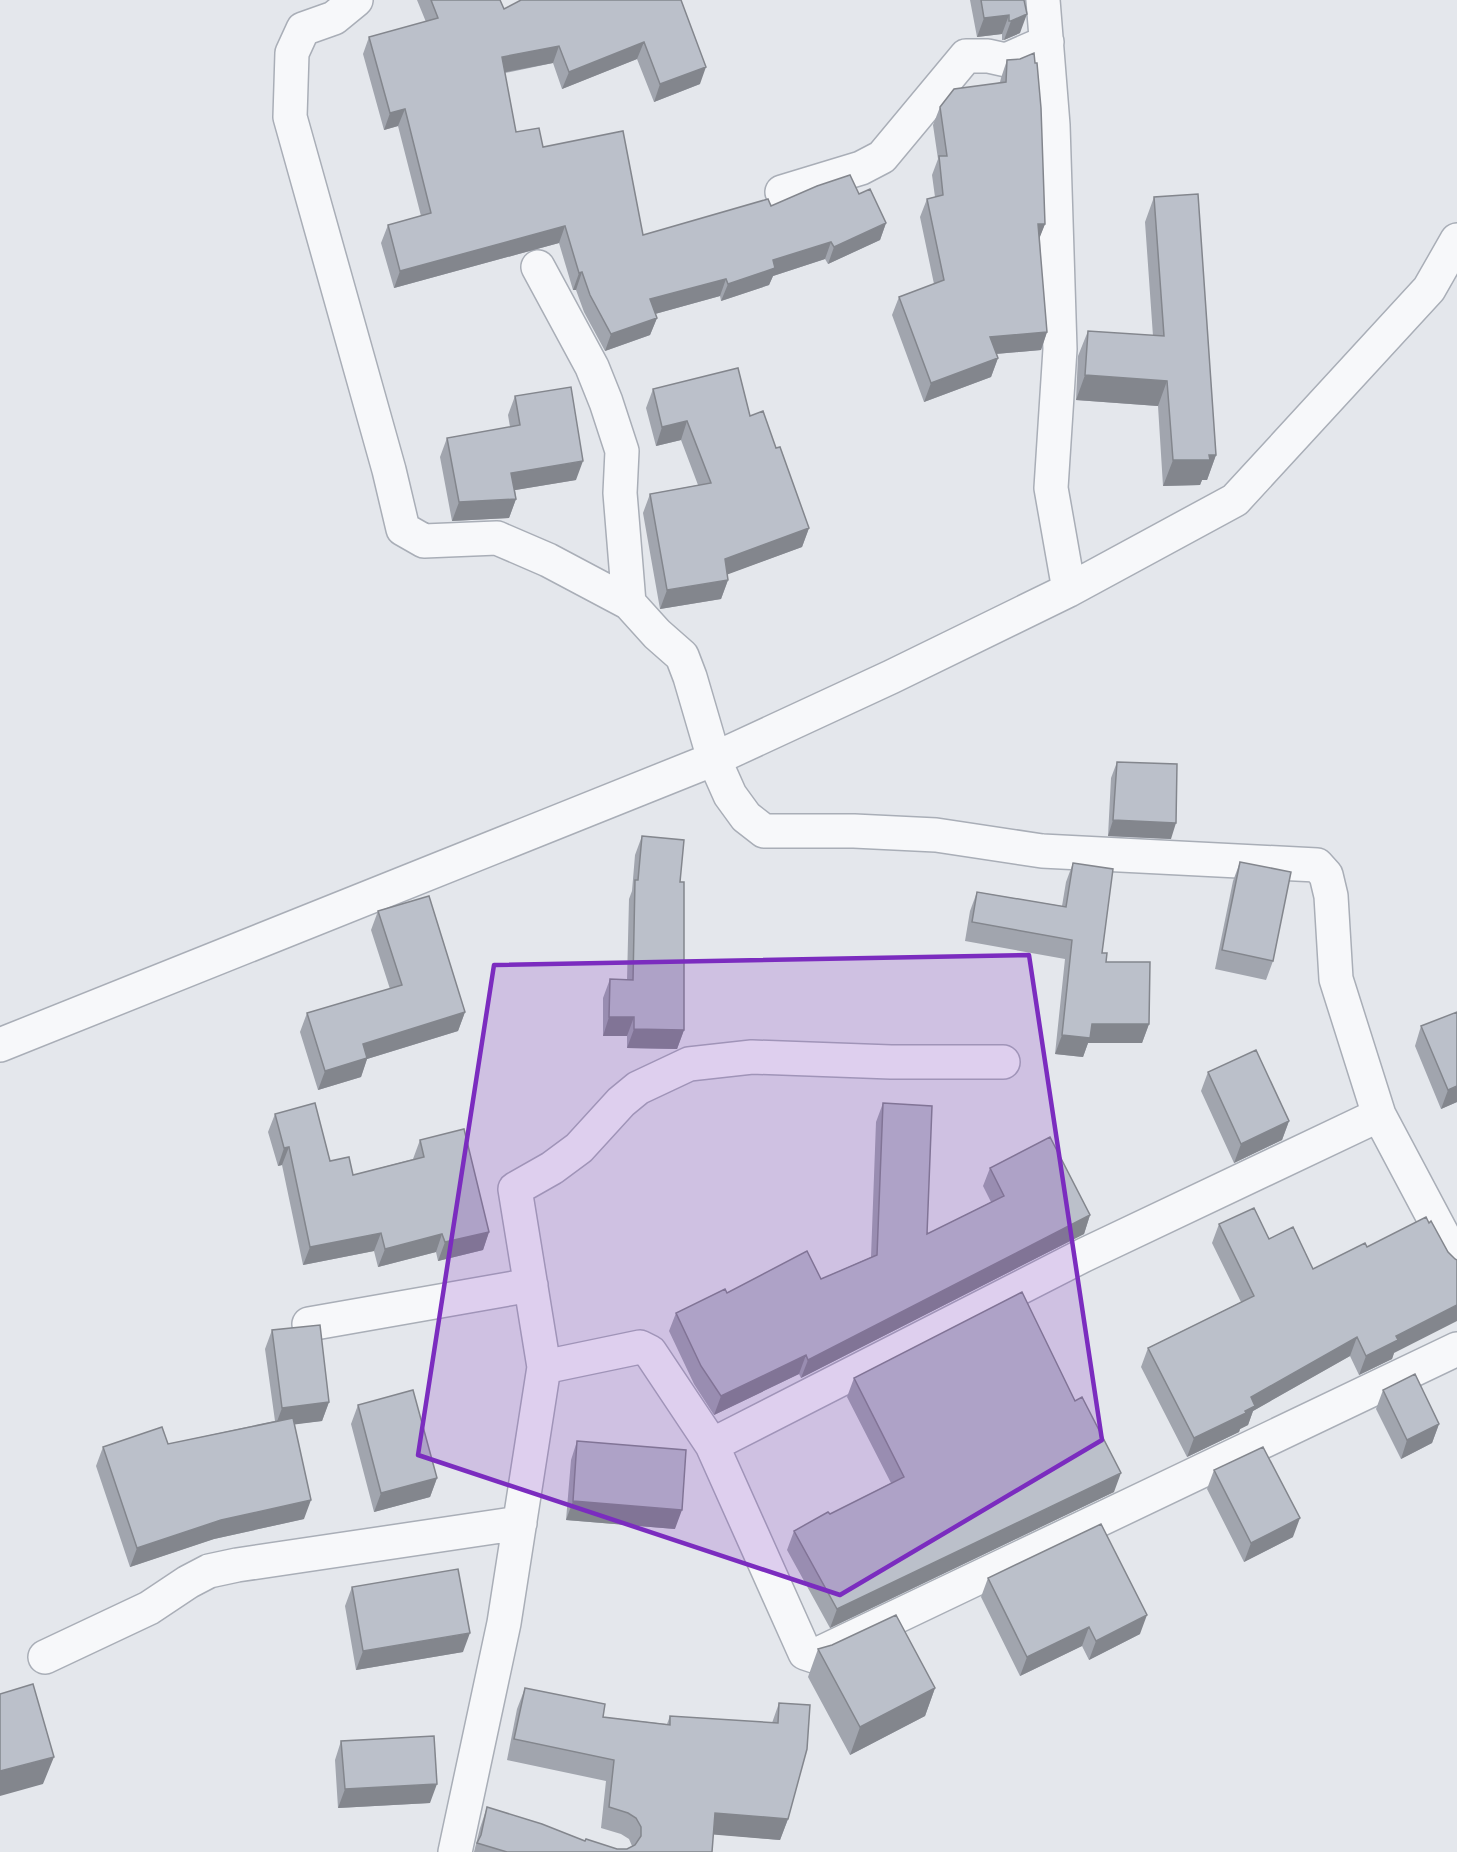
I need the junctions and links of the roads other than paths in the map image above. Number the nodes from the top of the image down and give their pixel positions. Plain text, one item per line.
1 (356, 0) edge
2 (1043, 0) edge
3 (1047, 42) junction
4 (782, 192) dead end
5 (1457, 240) edge
6 (538, 267) dead end
7 (1069, 590) junction
8 (629, 603) junction
9 (714, 759) junction
10 (0, 1045) edge
11 (1003, 1062) dead end
12 (1379, 1115) junction
13 (1457, 1262) edge
14 (531, 1285) junction
15 (309, 1324) edge
16 (1457, 1349) edge
17 (544, 1367) junction
18 (711, 1445) junction
19 (520, 1523) junction
20 (45, 1657) dead end
21 (465, 1803) junction
22 (498, 1813) edge
23 (455, 1852) edge

1 - 8 street
2 - 3 street
3 - 4 street
3 - 7 street
5 - 7 street
6 - 8 street
7 - 9 street
8 - 9 street
9 - 10 street
9 - 12 street
11 - 14 street
12 - 13 street
12 - 18 street
14 - 15 street
14 - 17 street
16 - 18 street
17 - 18 street
17 - 19 street
19 - 20 street
19 - 21 street
21 - 22 street
21 - 23 street

